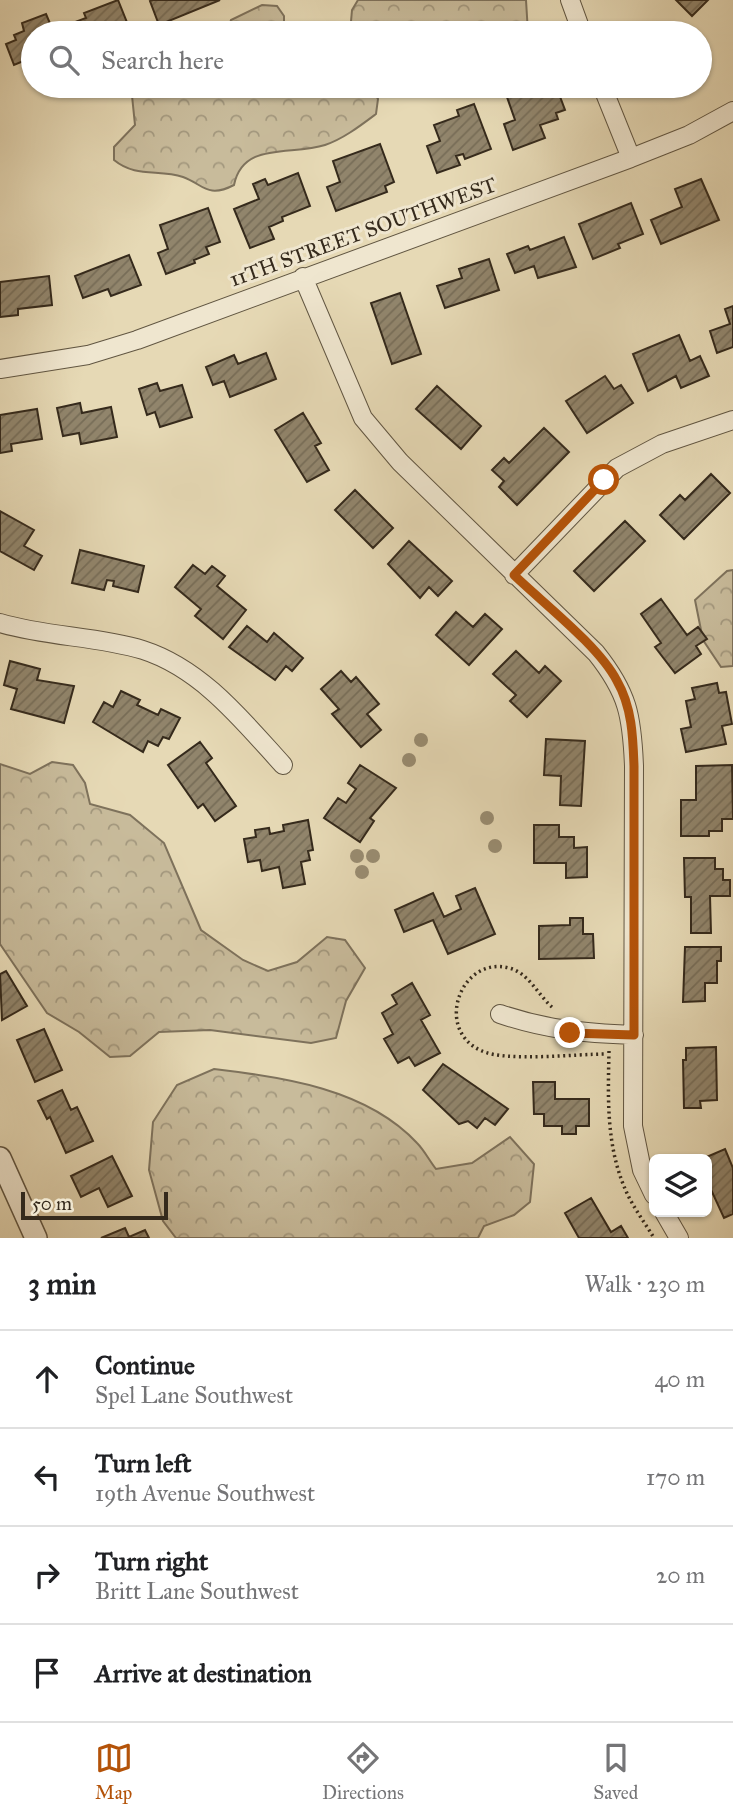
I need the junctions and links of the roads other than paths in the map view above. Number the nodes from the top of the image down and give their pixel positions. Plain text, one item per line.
1 (570, 0) edge
2 (578, 21) edge
3 (608, 98) edge
4 (733, 111) edge
5 (631, 158) junction
6 (303, 278) junction
7 (0, 369) edge
8 (733, 420) edge
9 (514, 575) junction
10 (0, 623) edge
11 (283, 765) dead end
12 (500, 1013) dead end
13 (634, 1035) junction
14 (0, 1158) edge
15 (649, 1182) edge
16 (667, 1217) edge
17 (36, 1238) edge
18 (678, 1238) edge

1 - 2 street
3 - 5 street
4 - 5 street, 11TH STREET SOUTHWEST
5 - 6 street, 11TH STREET SOUTHWEST
6 - 7 street, 11TH STREET SOUTHWEST
6 - 9 street
8 - 9 street
9 - 13 street
10 - 11 street
12 - 13 street
13 - 15 street
14 - 17 street
16 - 18 street

